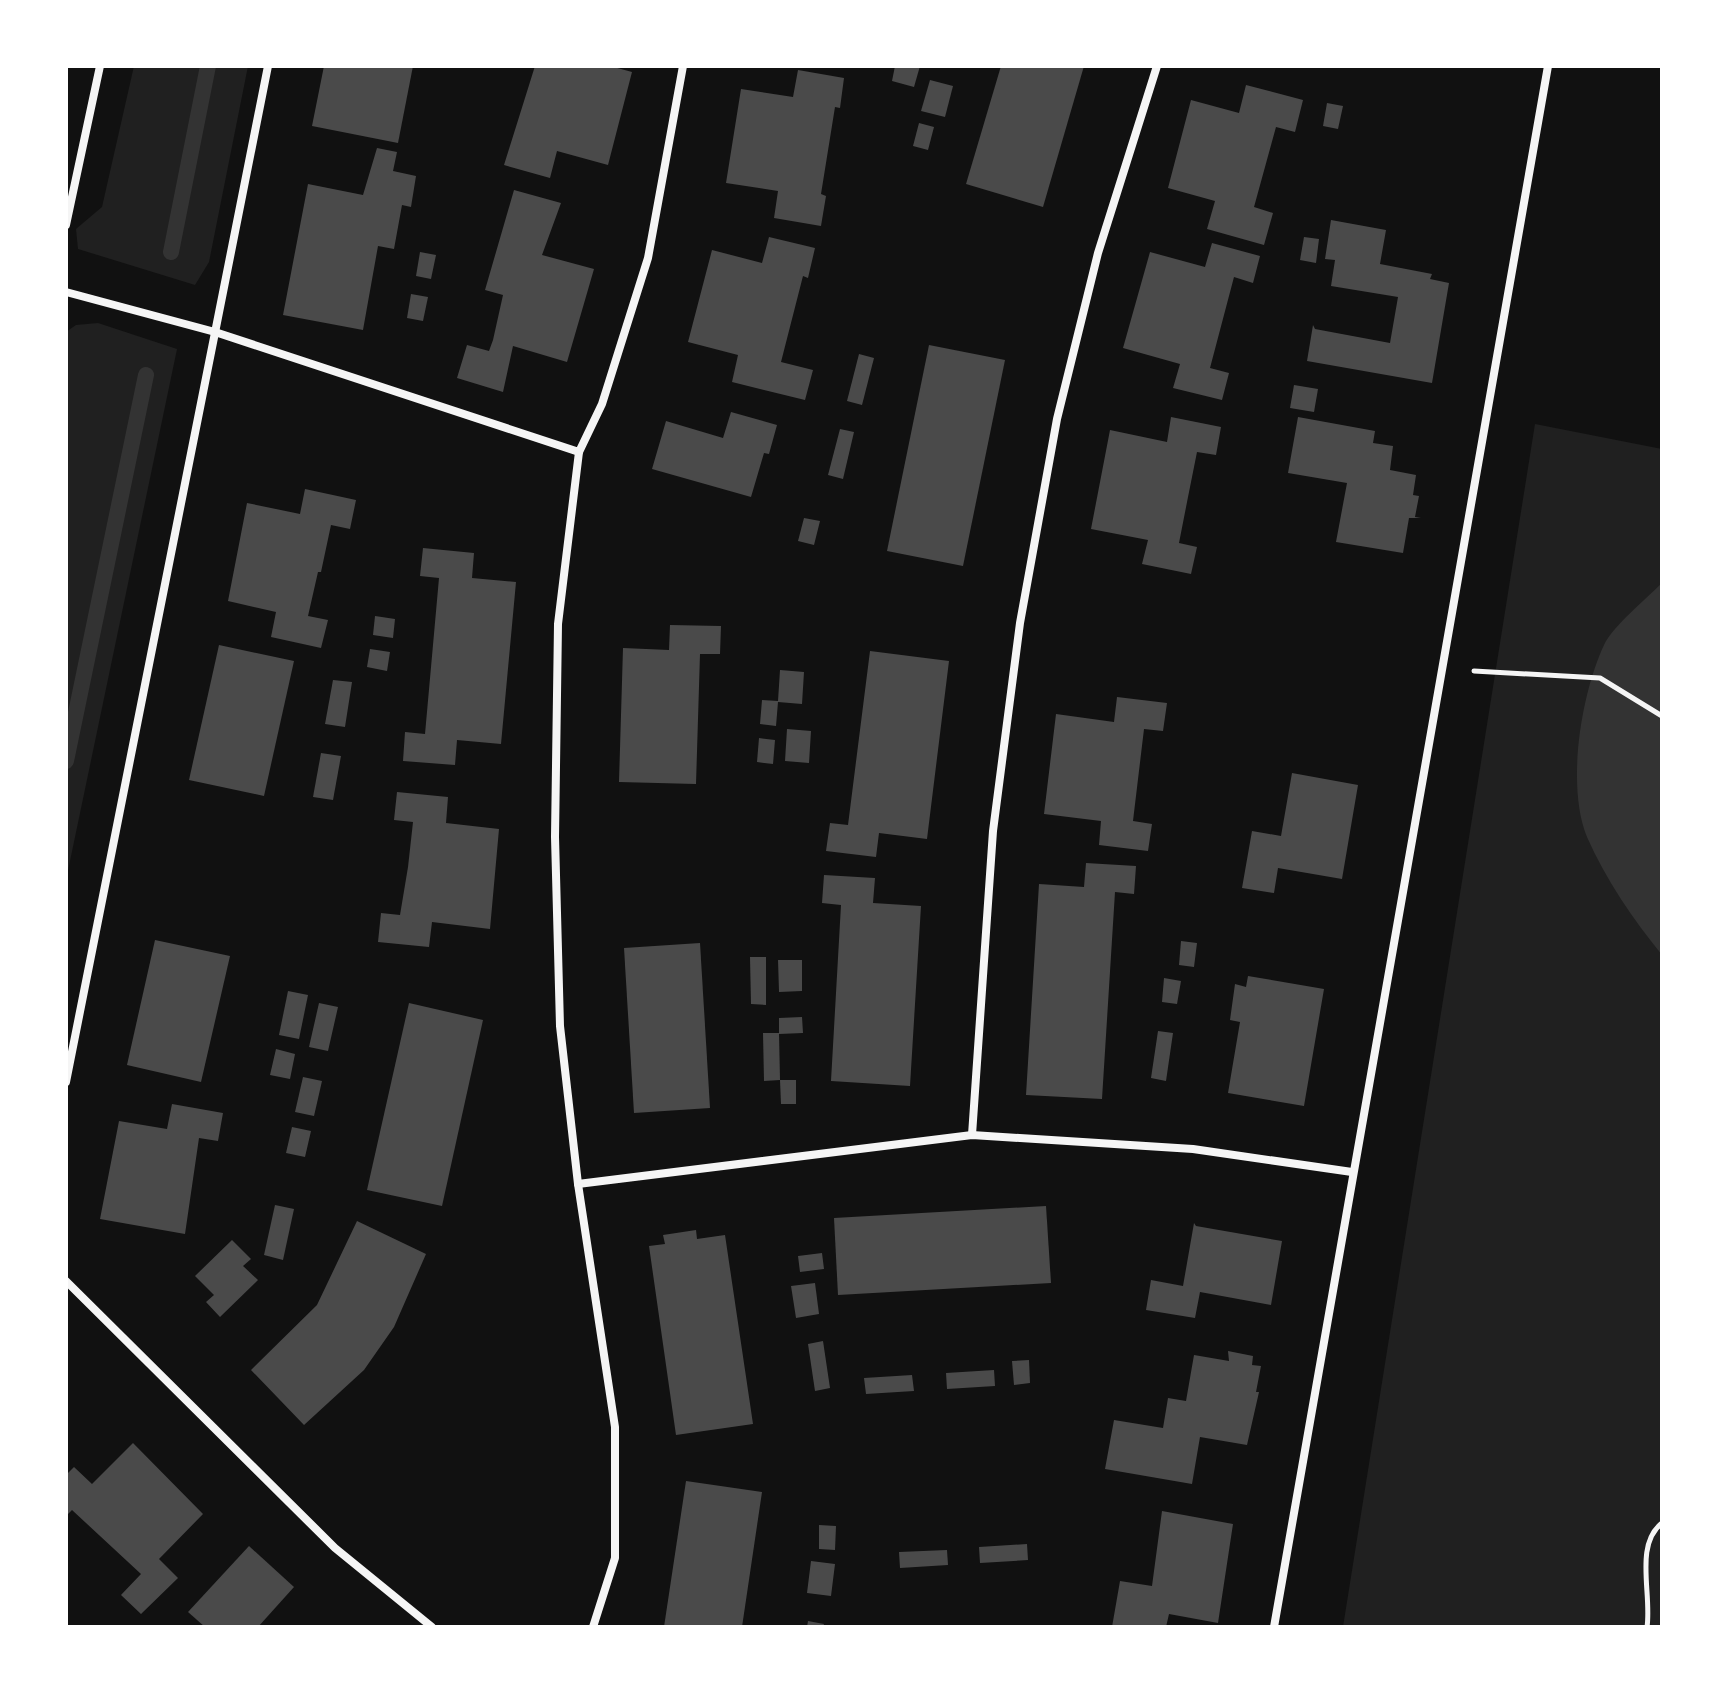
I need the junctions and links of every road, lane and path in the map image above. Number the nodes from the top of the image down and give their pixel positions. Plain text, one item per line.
1 (100, 66) edge
2 (268, 66) edge
3 (683, 66) edge
4 (1157, 66) edge
5 (1548, 66) edge
6 (66, 225) edge
7 (66, 292) edge
8 (215, 332) junction
9 (579, 452) junction
10 (1441, 670) junction
11 (1662, 716) edge
12 (66, 1082) edge
13 (972, 1135) junction
14 (1352, 1172) junction
15 (578, 1184) junction
16 (66, 1281) edge
17 (1662, 1523) edge
18 (432, 1627) edge
19 (593, 1627) edge
20 (1274, 1627) edge
21 (1647, 1627) edge

1 - 6 street
2 - 8 street
3 - 9 street
4 - 13 street
5 - 10 street
7 - 8 street
8 - 9 street
8 - 12 street
9 - 15 street
10 - 11 path
10 - 14 street
13 - 14 street
13 - 15 street
14 - 20 street
15 - 19 street
16 - 18 street
17 - 21 path

